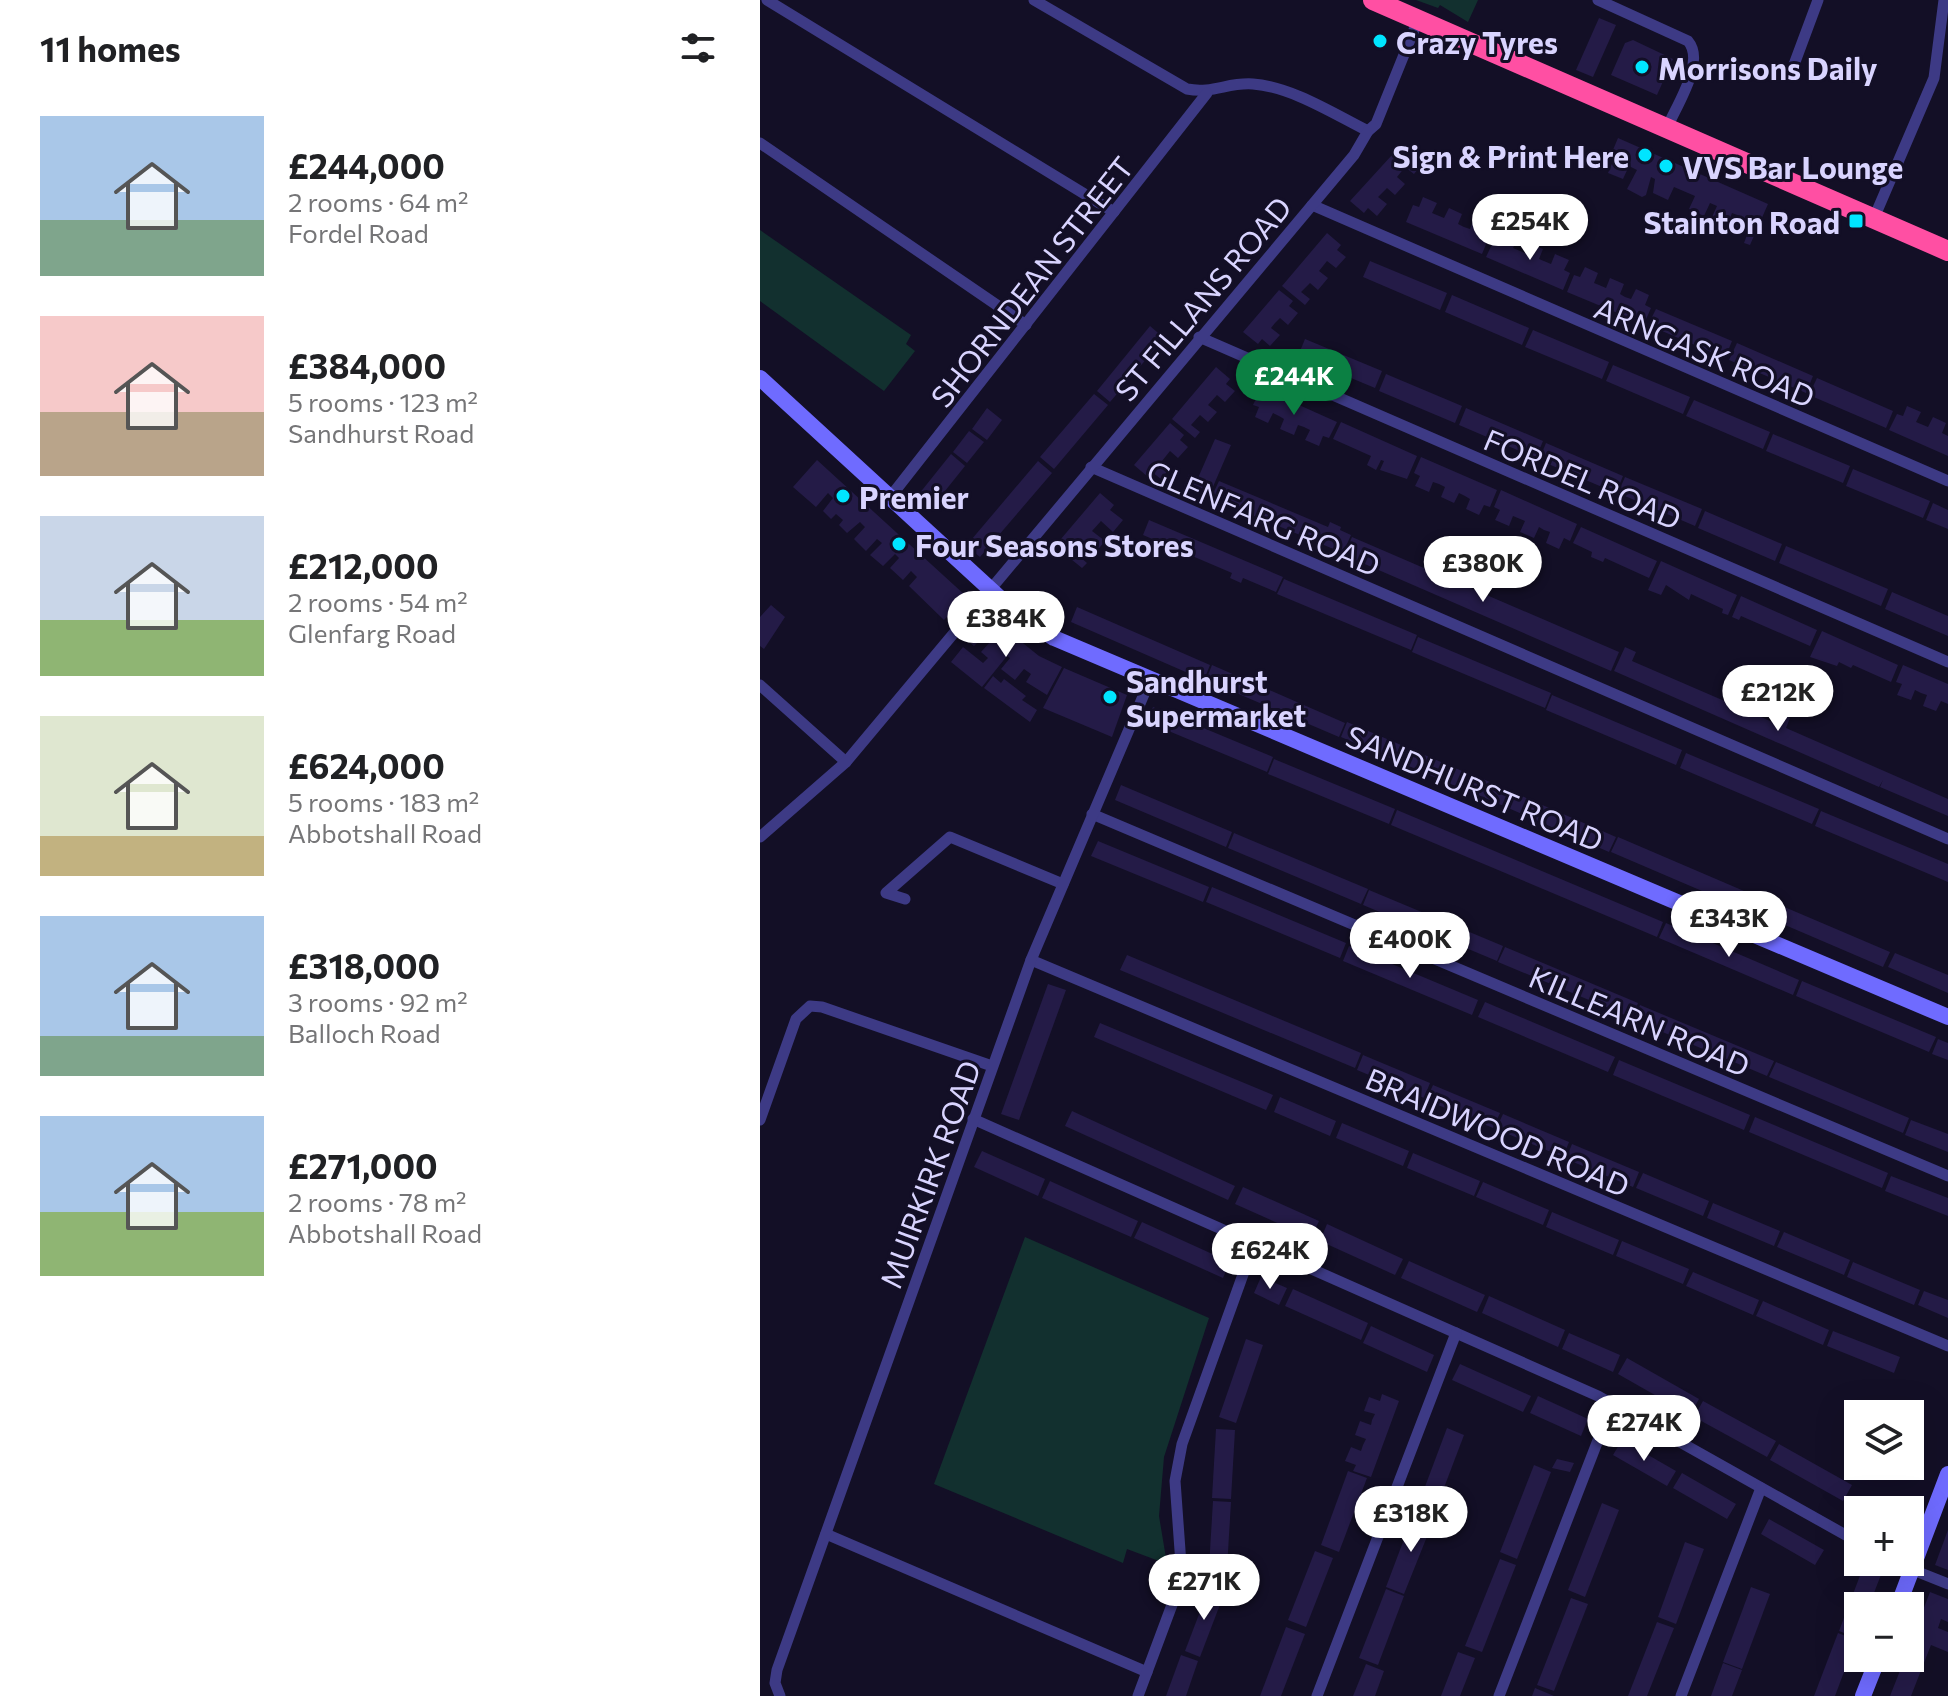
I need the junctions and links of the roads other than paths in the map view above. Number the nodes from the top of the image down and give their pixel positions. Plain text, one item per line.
1 (767, 0) edge
2 (1034, 0) edge
3 (1373, 0) edge
4 (1598, 0) edge
5 (1818, 0) edge
6 (1944, 0) edge
7 (1418, 20) junction
8 (1792, 70) dead end
9 (1207, 93) junction
10 (1667, 128) junction
11 (1368, 131) junction
12 (760, 143) edge
13 (1312, 205) junction
14 (1114, 212) junction
15 (1874, 218) junction
16 (1948, 251) edge
17 (1026, 325) junction
18 (1199, 337) junction
19 (760, 378) edge
20 (1091, 467) junction
21 (1948, 481) edge
22 (891, 496) junction
23 (992, 590) junction
24 (1948, 662) edge
25 (1150, 680) junction
26 (760, 685) edge
27 (846, 762) junction
28 (1092, 814) junction
29 (760, 837) edge
30 (1948, 839) edge
31 (1063, 884) junction
32 (905, 899) dead end
33 (1031, 960) junction
34 (1948, 1017) edge
35 (992, 1066) junction
36 (973, 1119) junction
37 (760, 1120) edge
38 (1948, 1176) edge
39 (1254, 1244) junction
40 (1456, 1333) junction
41 (1948, 1346) edge
42 (1612, 1404) junction
43 (1948, 1474) edge
44 (1761, 1488) junction
45 (826, 1534) junction
46 (1844, 1534) edge
47 (1924, 1536) edge
48 (1924, 1575) edge
49 (1948, 1584) edge
50 (1147, 1672) junction
51 (1872, 1672) edge
52 (778, 1693) edge
53 (1138, 1696) edge
54 (1317, 1696) edge
55 (1499, 1696) edge
56 (1681, 1696) edge
57 (1863, 1696) edge

1 - 14 street
2 - 9 street
3 - 7 highway
4 - 10 street
5 - 8 street
6 - 15 street
7 - 10 highway
7 - 11 street, ST FILLANS ROAD
9 - 11 street
9 - 14 street, SHORNDEAN STREET
10 - 15 highway
11 - 13 street, ST FILLANS ROAD
12 - 17 street
13 - 18 street, ST FILLANS ROAD
13 - 21 street, ARNGASK ROAD
14 - 17 street, SHORNDEAN STREET
15 - 16 highway
17 - 22 street, SHORNDEAN STREET
18 - 20 street, ST FILLANS ROAD
18 - 24 street, FORDEL ROAD
19 - 22 street, SANDHURST ROAD
20 - 23 street, ST FILLANS ROAD
20 - 30 street, GLENFARG ROAD
22 - 23 street, SANDHURST ROAD
23 - 25 street, SANDHURST ROAD
23 - 27 street, ST FILLANS ROAD
25 - 28 street, MUIRKIRK ROAD
25 - 34 street, SANDHURST ROAD
26 - 27 street
27 - 29 street, ST FILLANS ROAD
28 - 31 street, MUIRKIRK ROAD
28 - 38 street, KILLEARN ROAD
31 - 32 street
31 - 33 street, MUIRKIRK ROAD
33 - 35 street, MUIRKIRK ROAD
33 - 41 street, BRAIDWOOD ROAD
35 - 36 street, MUIRKIRK ROAD
35 - 37 street
36 - 39 street
36 - 45 street, MUIRKIRK ROAD
39 - 40 street
39 - 50 street
40 - 42 street
40 - 54 street
42 - 44 street
42 - 55 street
43 - 47 street
44 - 46 street
44 - 56 street
45 - 50 street
45 - 52 street, MUIRKIRK ROAD
48 - 49 street
50 - 53 street
51 - 57 street

